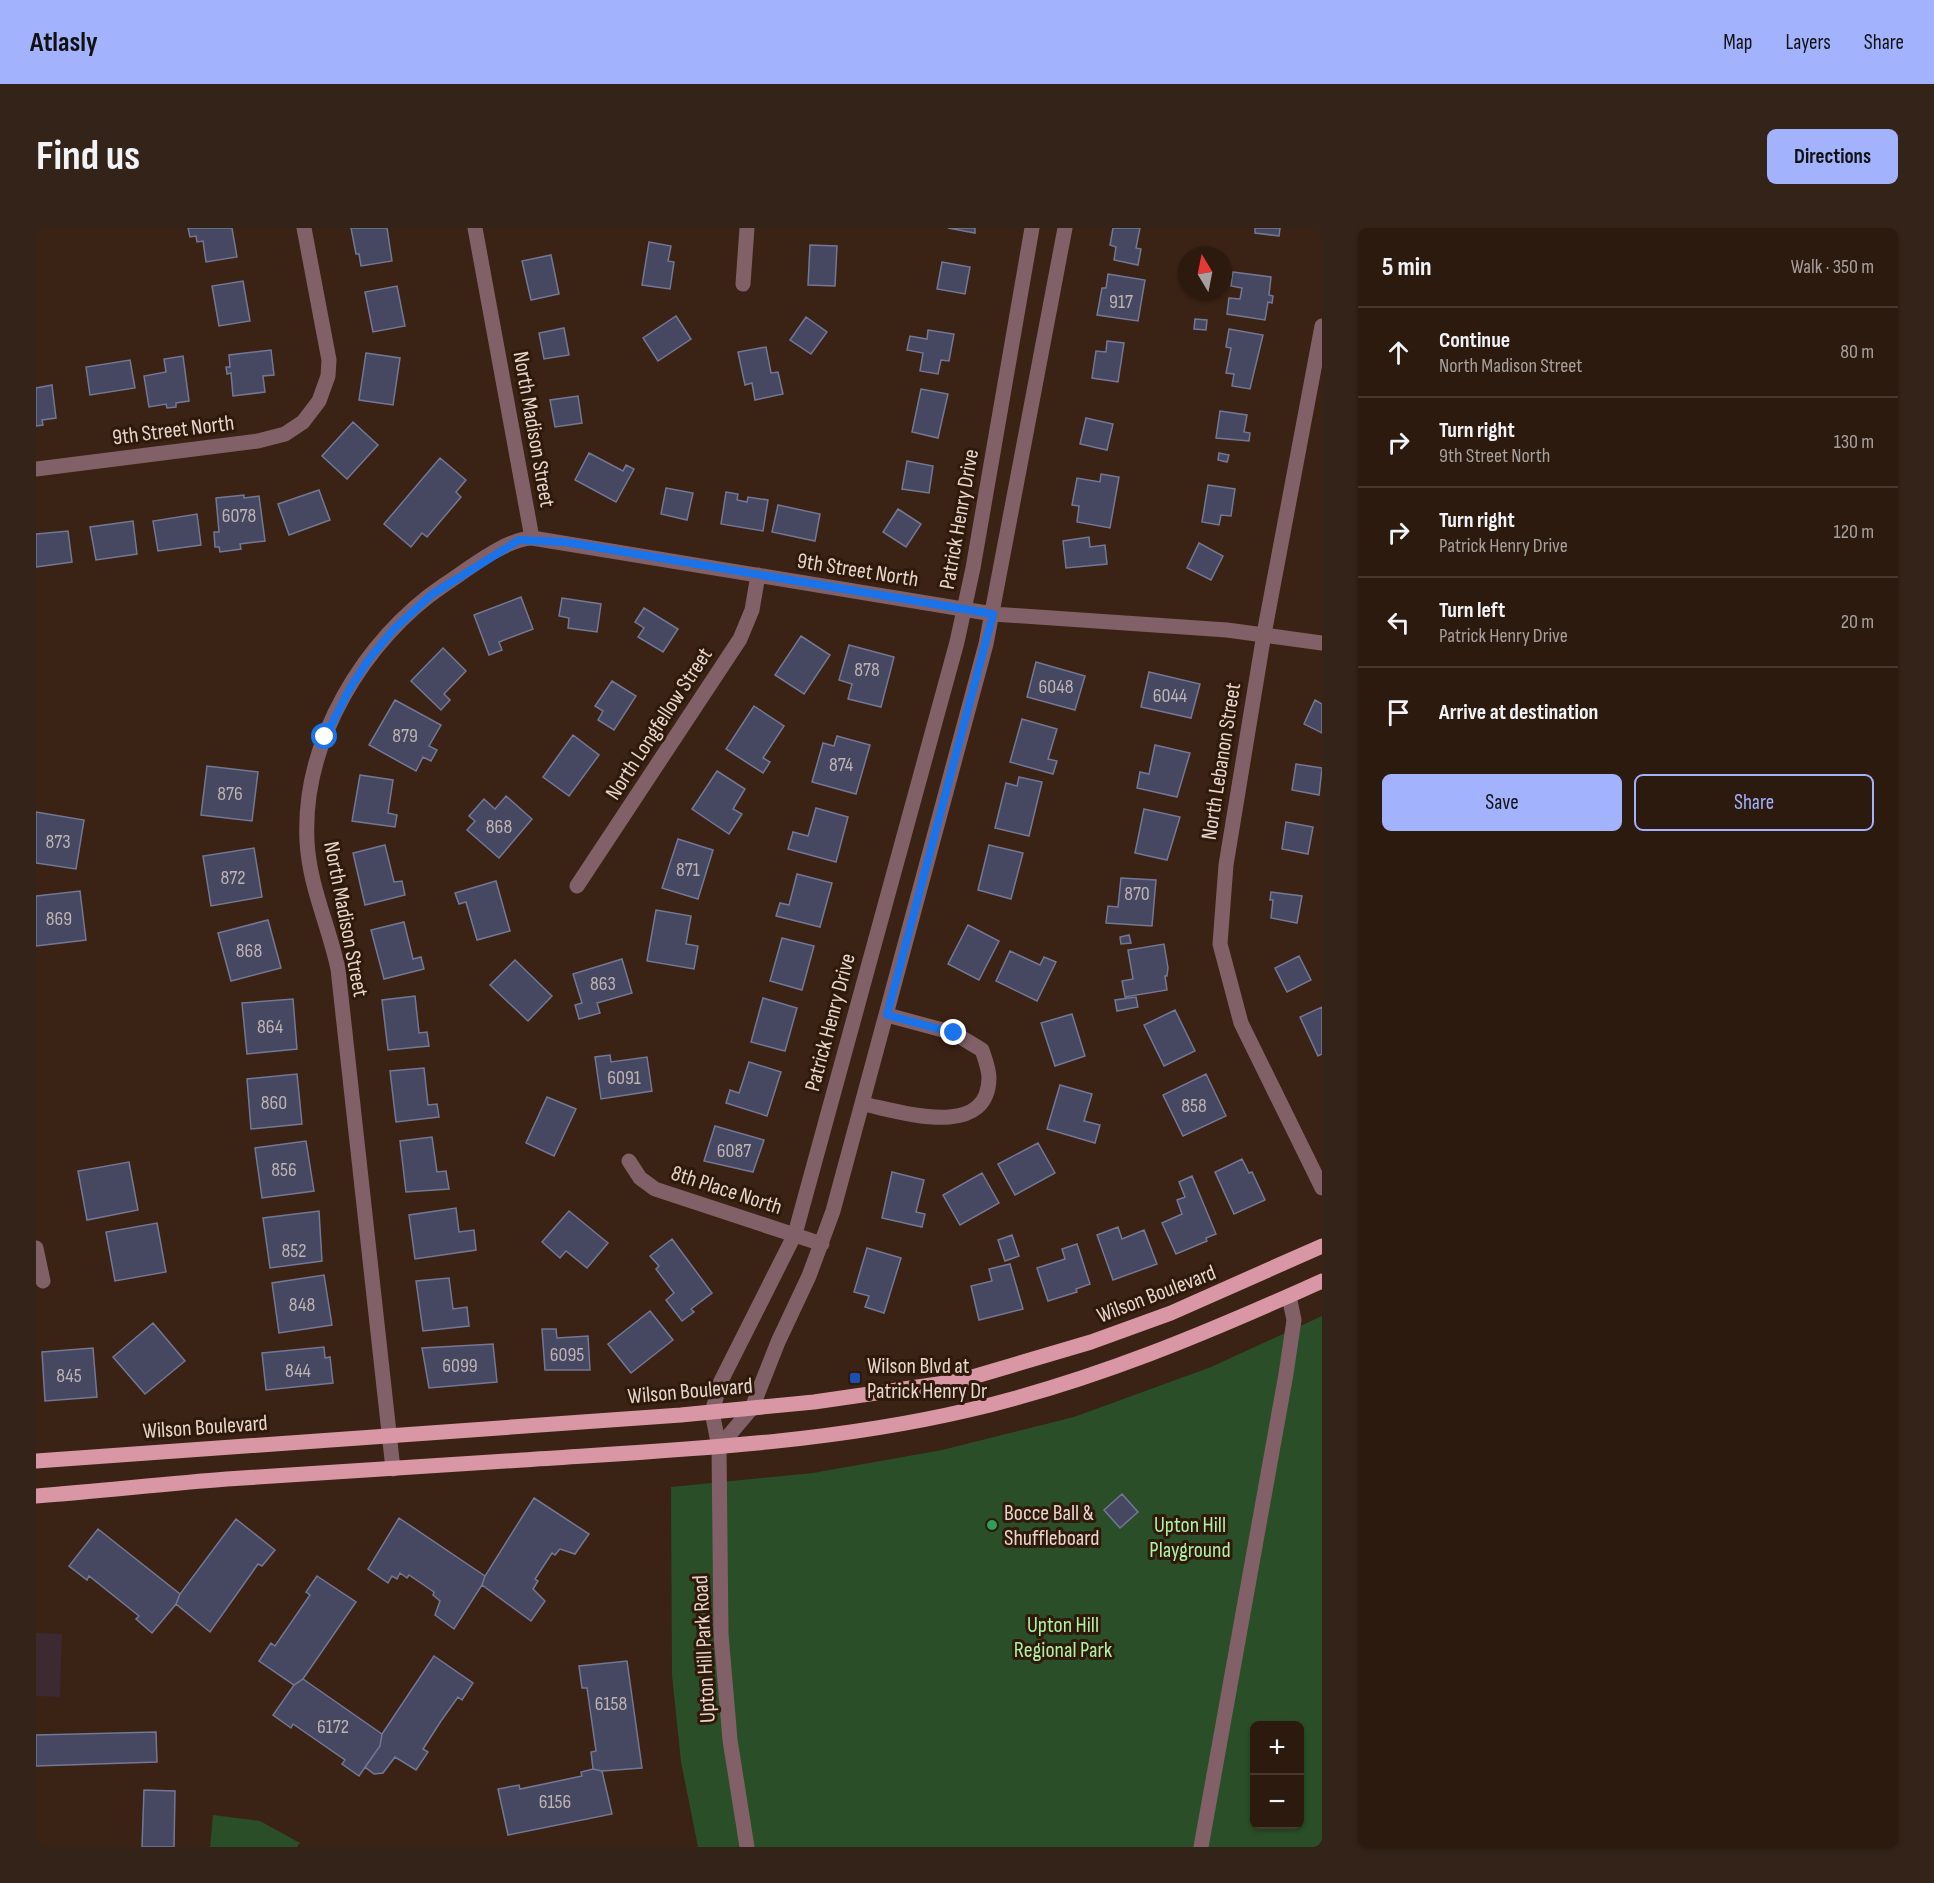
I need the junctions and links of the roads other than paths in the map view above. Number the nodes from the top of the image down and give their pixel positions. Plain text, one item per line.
1 (304, 228) edge
2 (475, 228) edge
3 (747, 228) edge
4 (1032, 228) edge
5 (1065, 228) edge
6 (743, 284) dead end
7 (1322, 326) edge
8 (36, 469) edge
9 (532, 538) junction
10 (758, 575) junction
11 (965, 610) junction
12 (993, 614) junction
13 (1264, 634) junction
14 (1322, 643) edge
15 (577, 886) dead end
16 (887, 1015) junction
17 (863, 1104) junction
18 (629, 1161) dead end
19 (1322, 1188) edge
20 (795, 1234) junction
21 (822, 1244) junction
22 (1322, 1246) edge
23 (36, 1248) edge
24 (42, 1281) dead end
25 (1322, 1281) edge
26 (1288, 1296) junction
27 (752, 1408) junction
28 (712, 1412) junction
29 (390, 1434) junction
30 (719, 1447) junction
31 (36, 1461) edge
32 (393, 1469) junction
33 (36, 1496) edge
34 (747, 1847) edge
35 (1201, 1847) edge

1 - 8 street, 9th Street North
2 - 9 street, North Madison Street
3 - 6 street
4 - 11 street, Patrick Henry Drive
5 - 12 street
7 - 13 street, North Lebanon Street
9 - 10 street, 9th Street North
9 - 29 street, North Madison Street
10 - 11 street, 9th Street North
10 - 15 street, North Longfellow Street
11 - 12 street, 9th Street North
11 - 20 street, Patrick Henry Drive
12 - 13 street, 9th Street North
12 - 16 street
13 - 14 street, 9th Street North
13 - 19 street, North Lebanon Street
16 - 17 street
16 - 17 street
17 - 21 street
18 - 20 street, 8th Place North
20 - 21 street, 8th Place North
20 - 28 street, Patrick Henry Drive
21 - 27 street
22 - 27 main road, Wilson Boulevard
23 - 24 street
25 - 26 main road
26 - 30 main road
26 - 35 street
27 - 28 main road, Wilson Boulevard
27 - 30 street
28 - 29 main road, Wilson Boulevard
28 - 30 street, Patrick Henry Drive
29 - 31 main road, Wilson Boulevard
29 - 32 street, North Madison Street
30 - 32 main road
30 - 34 street, Upton Hill Park Road
32 - 33 main road

